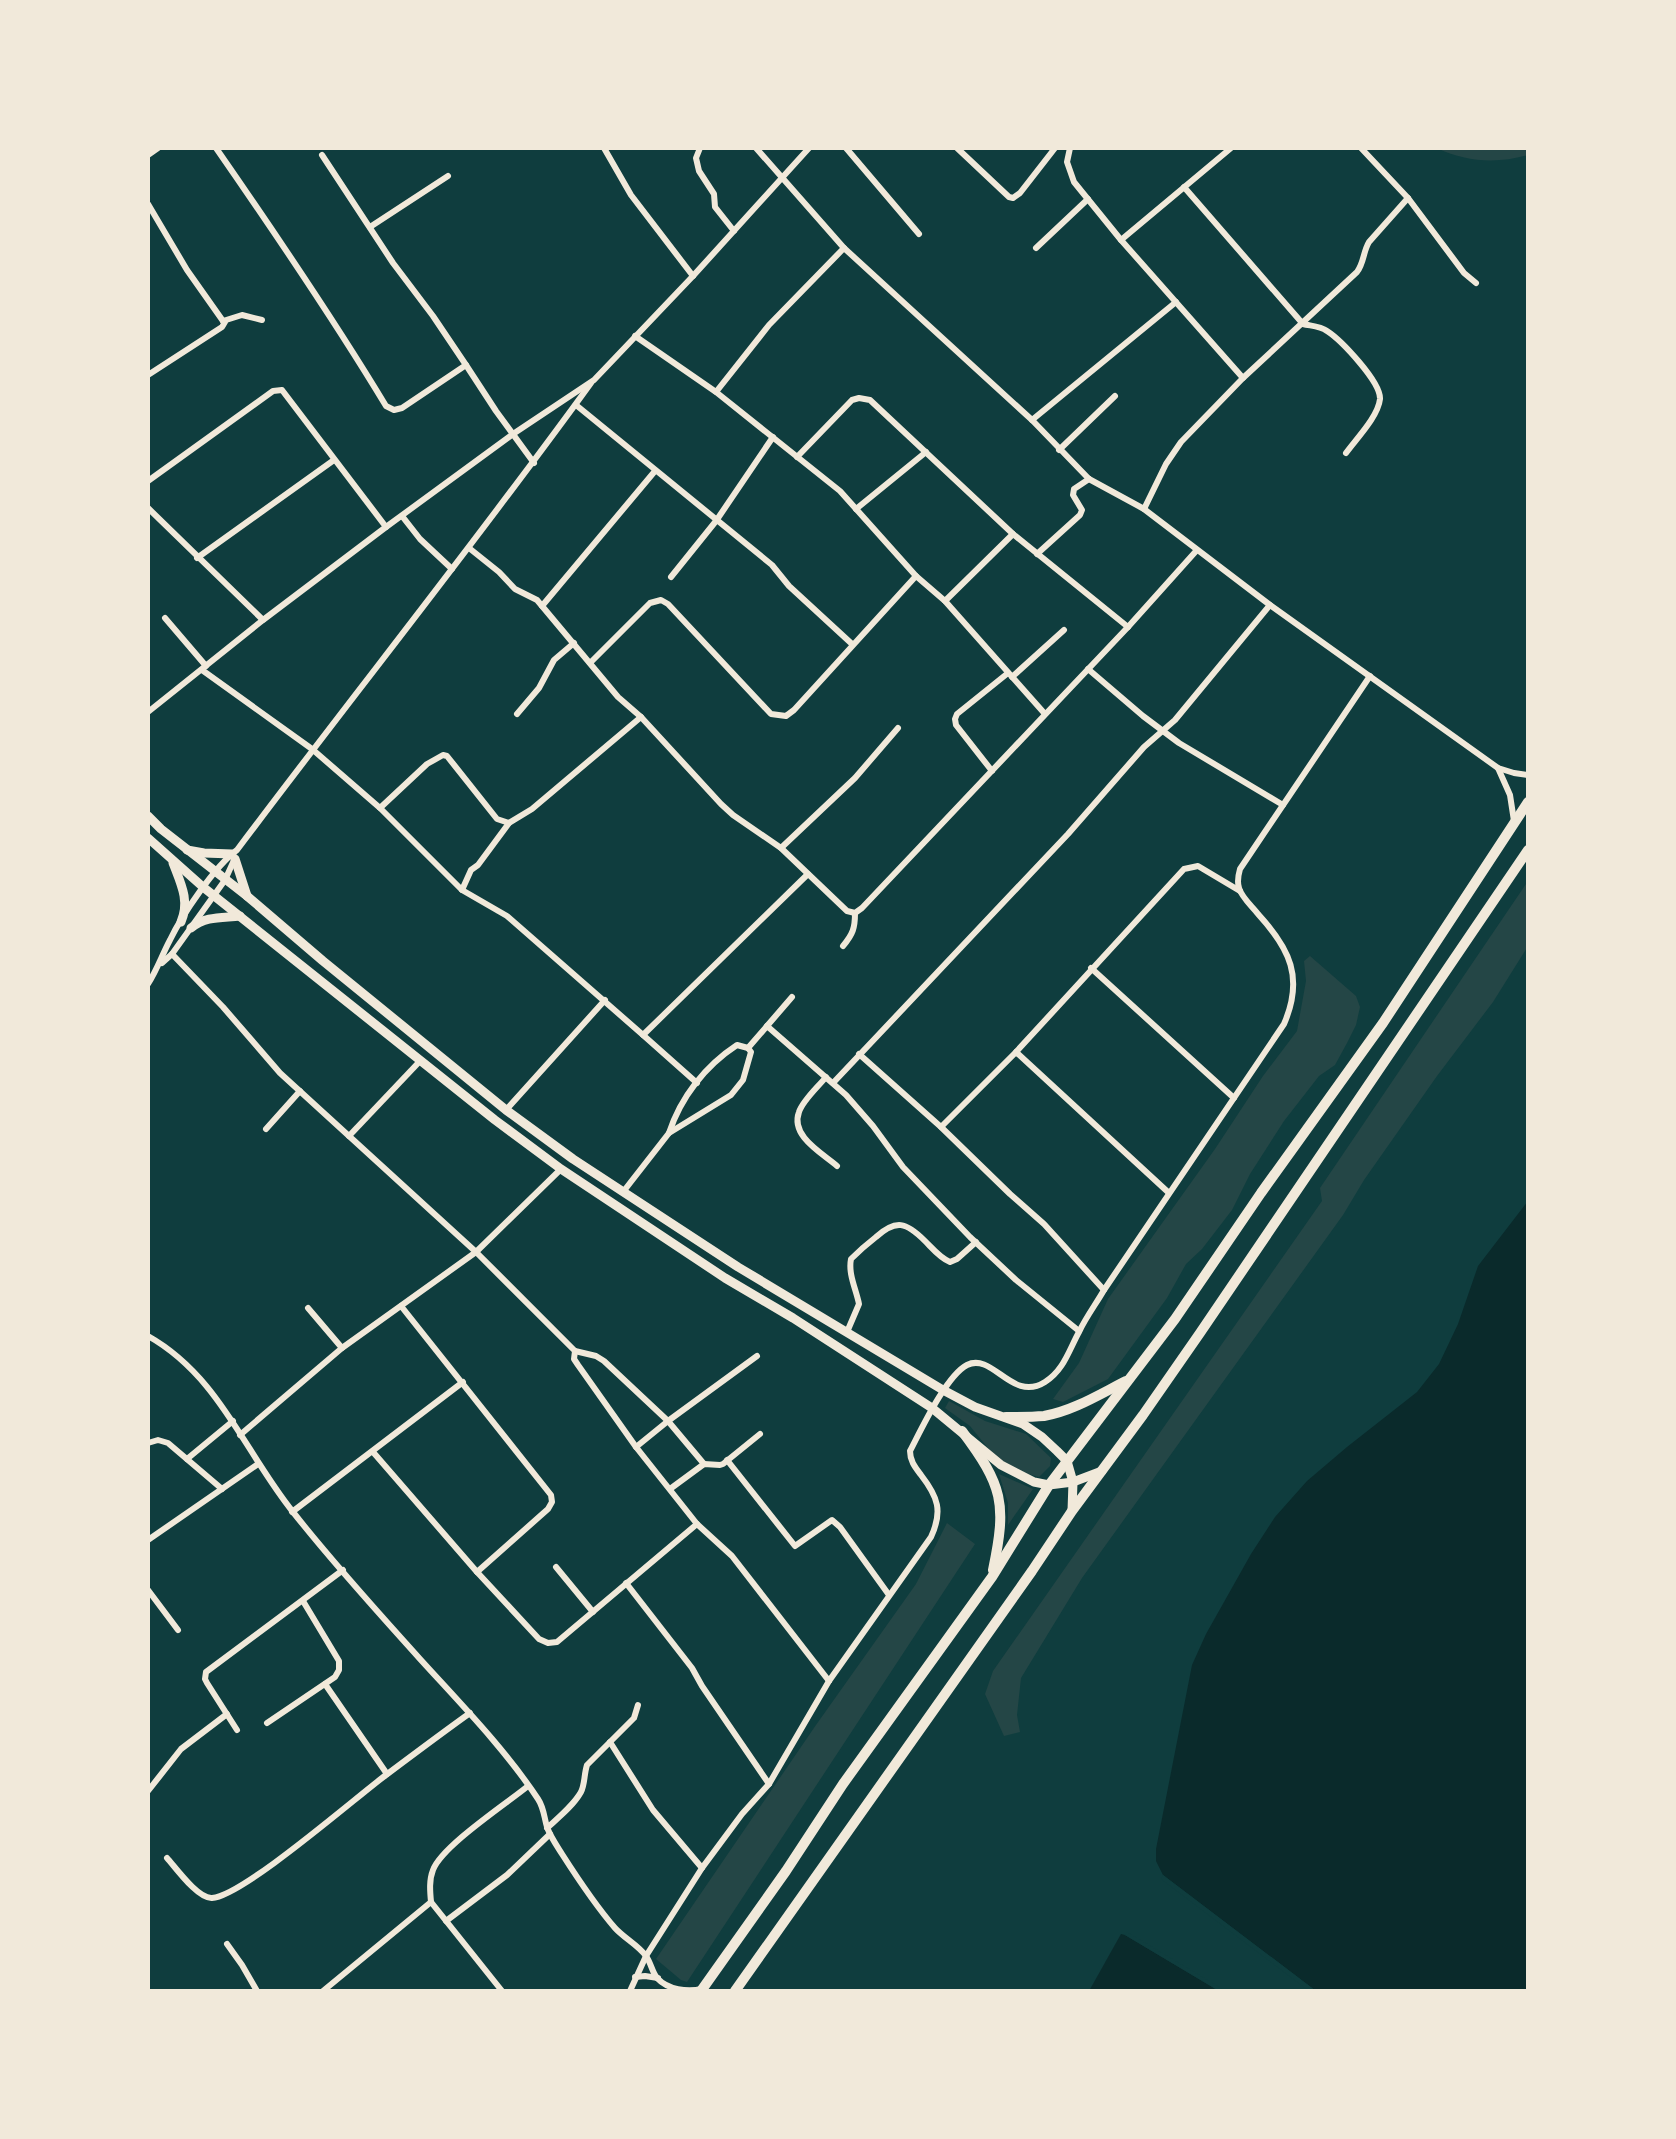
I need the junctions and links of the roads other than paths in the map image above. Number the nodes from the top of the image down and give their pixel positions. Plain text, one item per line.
1 (158, 148) edge
2 (216, 148) edge
3 (604, 148) edge
4 (700, 148) edge
5 (756, 148) edge
6 (809, 148) edge
7 (846, 148) edge
8 (957, 148) edge
9 (1055, 148) edge
10 (1070, 148) edge
11 (1231, 148) edge
12 (1361, 148) edge
13 (148, 155) edge
14 (322, 155) dead end
15 (448, 176) dead end
16 (782, 177) junction
17 (1184, 187) junction
18 (1408, 198) junction
19 (1088, 199) junction
20 (148, 204) edge
21 (370, 227) junction
22 (734, 231) junction
23 (919, 234) dead end
24 (1121, 240) junction
25 (844, 248) junction
26 (1036, 248) dead end
27 (693, 276) junction
28 (1476, 283) dead end
29 (1176, 302) junction
30 (262, 320) dead end
31 (223, 321) junction
32 (1303, 324) junction
33 (635, 336) junction
34 (466, 365) junction
35 (148, 375) edge
36 (1243, 378) junction
37 (594, 380) junction
38 (716, 392) junction
39 (1115, 396) dead end
40 (576, 405) junction
41 (1032, 420) junction
42 (513, 434) junction
43 (773, 437) junction
44 (1059, 450) junction
45 (926, 452) junction
46 (1346, 453) dead end
47 (797, 457) junction
48 (334, 460) junction
49 (534, 463) junction
50 (655, 471) junction
51 (1089, 479) junction
52 (148, 481) edge
53 (148, 508) edge
54 (856, 509) junction
55 (1144, 509) junction
56 (402, 516) junction
57 (716, 521) junction
58 (386, 527) junction
59 (1013, 534) junction
60 (469, 548) junction
61 (1197, 550) junction
62 (1037, 554) junction
63 (197, 558) junction
64 (452, 569) junction
65 (916, 576) junction
66 (671, 577) dead end
67 (945, 601) junction
68 (1270, 605) junction
69 (542, 606) junction
70 (165, 618) dead end
71 (263, 620) junction
72 (1128, 627) junction
73 (1064, 630) dead end
74 (574, 643) junction
75 (852, 644) junction
76 (590, 663) junction
77 (204, 668) junction
78 (1088, 669) junction
79 (1010, 675) junction
80 (1370, 676) junction
81 (148, 712) edge
82 (517, 714) dead end
83 (1045, 714) junction
84 (641, 717) junction
85 (898, 728) dead end
86 (1162, 731) junction
87 (312, 749) junction
88 (1498, 768) junction
89 (992, 771) junction
90 (1528, 775) edge
91 (1528, 802) edge
92 (1283, 805) junction
93 (380, 808) junction
94 (148, 816) edge
95 (509, 823) junction
96 (1514, 823) junction
97 (148, 838) edge
98 (781, 848) junction
99 (185, 849) junction
100 (1528, 850) edge
101 (234, 854) junction
102 (172, 860) junction
103 (216, 872) junction
104 (808, 874) junction
105 (225, 880) junction
106 (203, 887) junction
107 (462, 890) junction
108 (1240, 891) junction
109 (213, 894) junction
110 (247, 896) junction
111 (855, 913) junction
112 (240, 916) junction
113 (181, 922) junction
114 (191, 928) junction
115 (843, 946) dead end
116 (172, 954) junction
117 (160, 966) junction
118 (1091, 968) junction
119 (148, 984) edge
120 (792, 997) dead end
121 (605, 1000) junction
122 (767, 1026) junction
123 (643, 1035) junction
124 (748, 1048) junction
125 (1016, 1052) junction
126 (859, 1054) junction
127 (421, 1060) junction
128 (826, 1077) junction
129 (697, 1083) junction
130 (833, 1083) junction
131 (300, 1091) junction
132 (1234, 1098) junction
133 (506, 1110) junction
134 (941, 1127) junction
135 (266, 1129) dead end
136 (669, 1133) junction
137 (349, 1136) junction
138 (837, 1166) dead end
139 (561, 1169) junction
140 (623, 1192) junction
141 (1169, 1193) junction
142 (976, 1242) junction
143 (476, 1252) junction
144 (1104, 1290) junction
145 (401, 1306) junction
146 (308, 1308) dead end
147 (1079, 1331) junction
148 (847, 1332) junction
149 (148, 1336) edge
150 (342, 1348) junction
151 (575, 1351) junction
152 (757, 1356) dead end
153 (1131, 1378) junction
154 (463, 1382) junction
155 (943, 1390) junction
156 (932, 1408) junction
157 (1006, 1417) junction
158 (233, 1421) junction
159 (668, 1421) junction
160 (962, 1431) junction
161 (760, 1434) dead end
162 (240, 1435) junction
163 (148, 1443) edge
164 (636, 1447) junction
165 (373, 1452) junction
166 (187, 1459) junction
167 (727, 1460) junction
168 (1067, 1461) junction
169 (258, 1464) junction
170 (704, 1464) junction
171 (1102, 1471) junction
172 (1073, 1482) junction
173 (1049, 1485) junction
174 (222, 1489) junction
175 (670, 1489) junction
176 (1072, 1511) junction
177 (292, 1512) junction
178 (697, 1524) junction
179 (148, 1540) edge
180 (556, 1567) dead end
181 (343, 1570) junction
182 (477, 1572) junction
183 (992, 1577) junction
184 (626, 1583) junction
185 (148, 1590) edge
186 (889, 1595) junction
187 (303, 1601) junction
188 (593, 1612) junction
189 (178, 1630) dead end
190 (829, 1681) junction
191 (325, 1684) junction
192 (638, 1705) dead end
193 (470, 1713) junction
194 (227, 1714) junction
195 (267, 1723) dead end
196 (237, 1730) dead end
197 (610, 1742) junction
198 (387, 1774) junction
199 (769, 1784) junction
200 (528, 1786) junction
201 (148, 1791) edge
202 (549, 1831) junction
203 (167, 1858) dead end
204 (702, 1868) junction
205 (431, 1902) junction
206 (446, 1921) junction
207 (227, 1944) dead end
208 (646, 1956) junction
209 (635, 1977) junction
210 (658, 1978) junction
211 (669, 1989) edge
212 (702, 1990) edge
213 (255, 1991) edge
214 (323, 1991) edge
215 (502, 1991) edge
216 (630, 1991) edge
217 (735, 1991) edge

1 - 13 street
2 - 34 street
3 - 27 street
4 - 22 street
5 - 16 street
6 - 16 street
7 - 23 street
8 - 9 street
10 - 19 street
11 - 17 street
12 - 18 street
14 - 21 street
15 - 21 street
16 - 22 street
16 - 25 street
17 - 24 street
17 - 32 street
18 - 28 street
18 - 32 street
19 - 24 street
19 - 26 street
20 - 31 street
21 - 34 street
22 - 27 street
24 - 29 street
25 - 38 street
25 - 41 street
27 - 33 street
29 - 36 street
29 - 41 street
30 - 31 street
31 - 35 street
32 - 36 street
32 - 46 street
33 - 37 street
33 - 38 street
34 - 42 street
36 - 55 street
37 - 40 street
37 - 42 street
38 - 43 street
39 - 44 street
40 - 49 street
40 - 50 street
41 - 44 street
42 - 49 street
42 - 56 street
43 - 47 street
43 - 57 street
44 - 51 street
45 - 47 street
45 - 54 street
45 - 59 street
47 - 54 street
48 - 52 street
48 - 58 street
48 - 63 street
49 - 60 street
50 - 57 street
50 - 69 street
51 - 55 street
51 - 62 street
53 - 63 street
54 - 65 street
55 - 61 street
56 - 58 street
56 - 64 street
57 - 66 street
57 - 75 street
58 - 71 street
59 - 62 street
59 - 67 street
60 - 64 street
60 - 69 street
61 - 68 street
61 - 72 street
62 - 72 street
63 - 71 street
64 - 87 street
65 - 67 street
65 - 75 street
67 - 79 street
68 - 80 street
68 - 86 street
69 - 74 street
70 - 77 street
71 - 77 street
72 - 78 street
73 - 79 street
74 - 76 street
74 - 82 street
75 - 76 street
76 - 84 street
77 - 81 street
77 - 87 street
78 - 83 street
78 - 86 street
79 - 83 street
79 - 89 street
80 - 88 street
80 - 92 street
83 - 89 street
84 - 95 street
84 - 98 street
85 - 98 street
86 - 92 street
86 - 126 street
87 - 93 street
87 - 101 street
88 - 90 street
88 - 96 street
89 - 111 street
91 - 96 highway
92 - 108 street
93 - 95 street
93 - 107 street
94 - 99 main road
95 - 107 street
96 - 153 highway
97 - 102 main road
98 - 104 street
99 - 101 main road
99 - 103 main road
100 - 171 highway
101 - 103 street
101 - 105 street
101 - 110 main road
102 - 106 main road
102 - 113 main road
103 - 105 main road
103 - 106 street
104 - 111 street
104 - 123 street
105 - 109 street
105 - 110 main road
106 - 109 main road
106 - 113 street
107 - 121 street
108 - 118 street
108 - 132 street
109 - 112 main road
109 - 114 street
110 - 133 main road
111 - 115 street
112 - 114 main road
112 - 127 main road
113 - 117 street
114 - 116 street
116 - 117 street
116 - 131 street
117 - 119 street
118 - 125 street
118 - 132 street
120 - 122 street
121 - 123 street
121 - 133 street
122 - 124 street
122 - 128 street
123 - 129 street
124 - 129 street
124 - 136 street
125 - 134 street
125 - 141 street
126 - 130 street
126 - 134 street
127 - 137 street
127 - 139 main road
128 - 130 street
128 - 138 street
129 - 136 street
130 - 142 street
131 - 135 street
131 - 137 street
132 - 141 street
133 - 140 main road
134 - 144 street
136 - 140 street
137 - 143 street
139 - 143 street
139 - 156 main road
140 - 148 main road
141 - 144 street
142 - 147 street
142 - 148 street
143 - 145 street
143 - 151 street
144 - 147 street
145 - 150 street
145 - 154 street
146 - 150 street
147 - 155 street
148 - 155 main road
149 - 158 street
150 - 162 street
151 - 159 street
151 - 164 street
152 - 159 street
153 - 157 highway
153 - 168 highway
154 - 165 street
154 - 182 street
155 - 156 street
155 - 157 main road
156 - 160 main road
156 - 186 street
157 - 168 main road
158 - 162 street
158 - 166 street
159 - 164 street
159 - 170 street
160 - 173 main road
160 - 183 highway
161 - 167 street
162 - 169 street
163 - 166 street
164 - 175 street
165 - 177 street
165 - 182 street
166 - 174 street
167 - 170 street
167 - 186 street
168 - 172 main road
168 - 173 highway
169 - 174 street
169 - 177 street
170 - 175 street
171 - 172 main road
171 - 176 highway
172 - 173 main road
172 - 176 main road
173 - 183 highway
174 - 179 street
175 - 178 street
176 - 217 highway
177 - 181 street
178 - 184 street
178 - 190 street
180 - 188 street
181 - 187 street
181 - 193 street
182 - 188 street
183 - 212 highway
184 - 188 street
184 - 199 street
185 - 189 street
186 - 190 street
187 - 191 street
187 - 194 street
190 - 199 street
191 - 195 street
191 - 198 street
192 - 197 street
193 - 198 street
193 - 200 street
194 - 196 street
194 - 201 street
197 - 202 street
197 - 204 street
198 - 203 street
199 - 204 street
200 - 202 street
200 - 205 street
202 - 206 street
202 - 208 street
204 - 208 street
205 - 206 street
205 - 214 street
206 - 215 street
207 - 213 street
208 - 209 street
208 - 210 street
209 - 210 street
209 - 216 street
210 - 211 street
211 - 212 street

